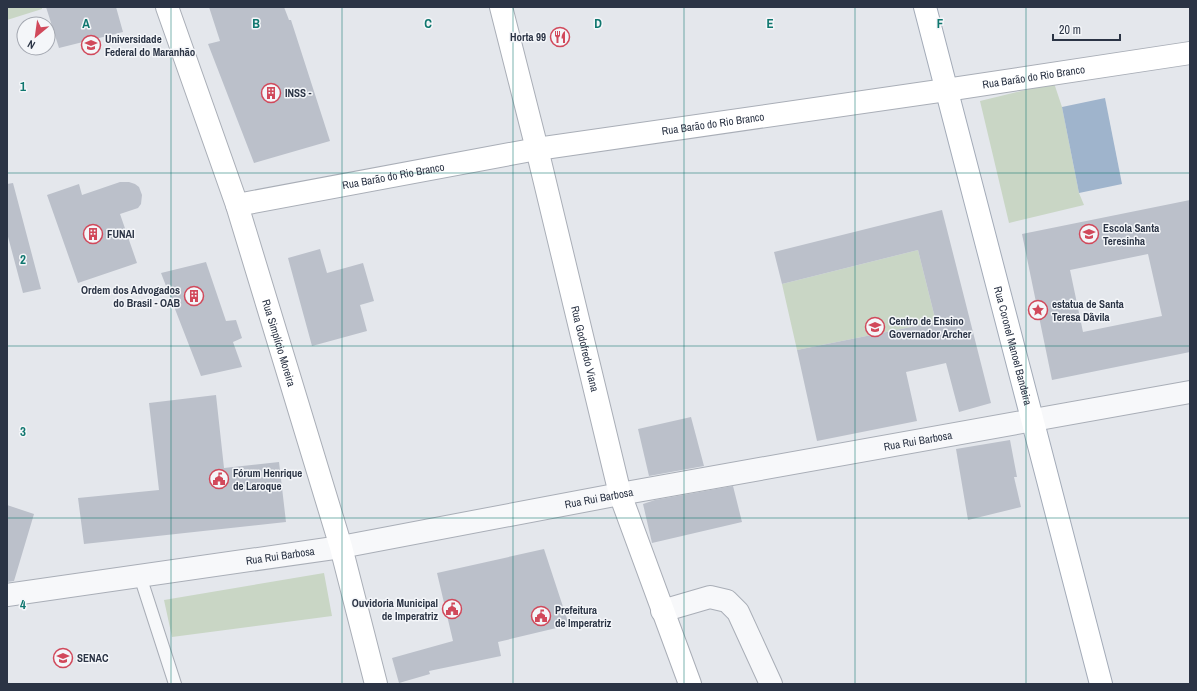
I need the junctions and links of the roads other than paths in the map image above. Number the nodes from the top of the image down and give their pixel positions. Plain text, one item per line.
1 (167, 7) edge
2 (501, 7) edge
3 (925, 7) edge
4 (1190, 53) edge
5 (946, 90) junction
6 (537, 149) junction
7 (237, 205) junction
8 (1190, 392) edge
9 (1033, 420) junction
10 (620, 494) junction
11 (341, 547) junction
12 (140, 576) junction
13 (7, 595) edge
14 (662, 611) junction
15 (175, 684) edge
16 (376, 684) edge
17 (690, 684) edge
18 (771, 684) edge
19 (1101, 684) edge

1 - 7 main road, Rua Simplício Moreira
2 - 6 main road, Rua Godofredo Viana
3 - 5 main road, Rua Coronel Manoel Bandeira
4 - 5 main road, Rua Barão do Rio Branco
5 - 6 main road, Rua Barão do Rio Branco
5 - 9 main road, Rua Coronel Manoel Bandeira
6 - 7 main road, Rua Barão do Rio Branco
6 - 10 main road, Rua Godofredo Viana
7 - 11 main road, Rua Simplício Moreira
8 - 9 street, Rua Rui Barbosa
9 - 10 street, Rua Rui Barbosa
9 - 19 main road, Rua Coronel Manoel Bandeira
10 - 11 street, Rua Rui Barbosa
10 - 14 main road, Rua Godofredo Viana
11 - 12 street, Rua Rui Barbosa
11 - 16 main road, Rua Simplício Moreira
12 - 13 street, Rua Rui Barbosa
12 - 15 lane
14 - 17 main road, Rua Godofredo Viana
14 - 18 street

